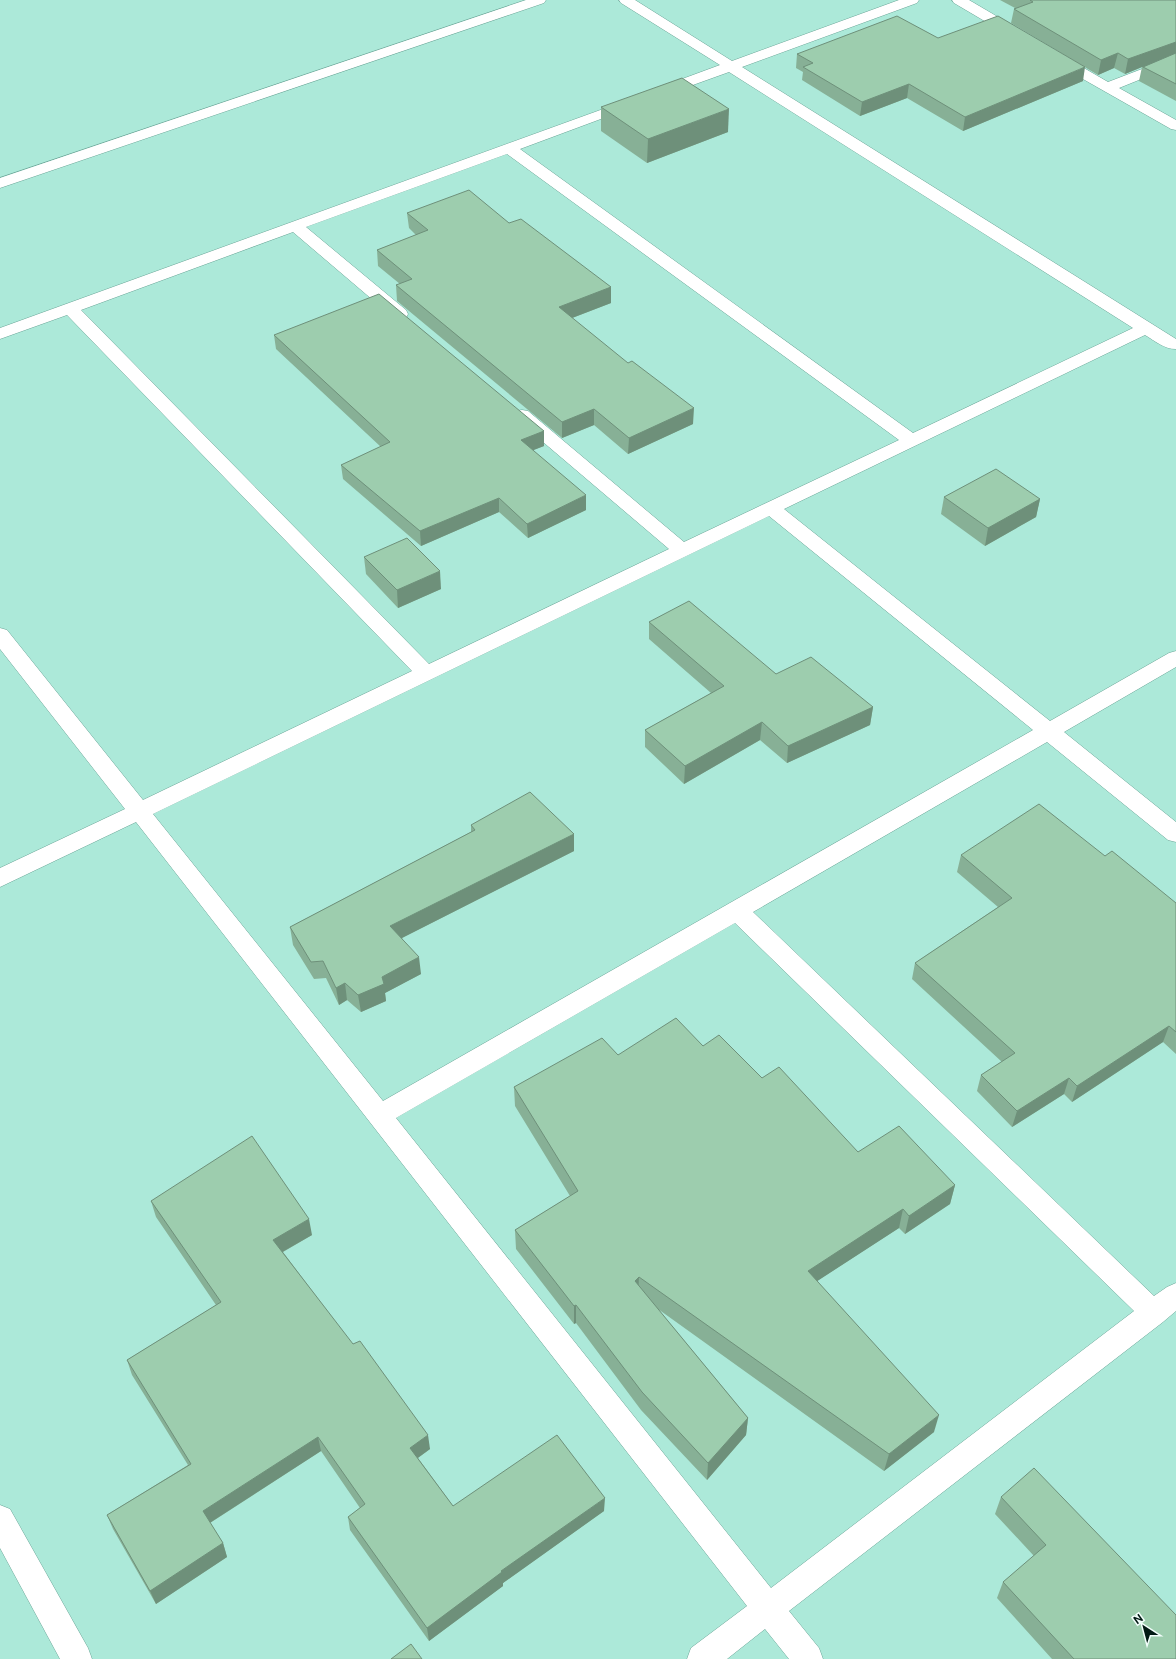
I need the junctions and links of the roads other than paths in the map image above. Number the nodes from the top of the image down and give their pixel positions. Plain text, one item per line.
1 (538, 0) edge
2 (626, 0) edge
3 (912, 0) edge
4 (959, 0) edge
5 (1026, 40) edge
6 (1046, 52) edge
7 (1176, 60) edge
8 (730, 66) junction
9 (1107, 88) junction
10 (1176, 126) edge
11 (509, 148) junction
12 (0, 183) edge
13 (295, 226) junction
14 (70, 308) junction
15 (410, 322) edge
16 (1146, 328) junction
17 (0, 334) edge
18 (1176, 344) edge
19 (507, 403) edge
20 (911, 440) junction
21 (771, 508) junction
22 (682, 550) junction
23 (0, 634) edge
24 (1176, 658) edge
25 (426, 673) junction
26 (1048, 731) junction
27 (139, 811) junction
28 (1176, 834) edge
29 (0, 878) edge
30 (736, 910) junction
31 (379, 1116) junction
32 (1176, 1295) edge
33 (1154, 1313) junction
34 (0, 1519) edge
35 (768, 1608) junction
36 (77, 1659) edge
37 (702, 1659) edge
38 (808, 1659) edge

1 - 12 street
2 - 8 street
3 - 8 street
4 - 5 street
6 - 9 street
7 - 9 street
8 - 11 street
8 - 16 street
9 - 10 street
11 - 13 street
11 - 20 street
13 - 14 street
13 - 15 street
14 - 17 street
14 - 25 street
16 - 18 street
16 - 20 street
19 - 22 street
20 - 21 street
21 - 22 street
21 - 26 street
22 - 25 street
23 - 27 street
24 - 26 street
25 - 27 street
26 - 28 street
26 - 30 street
27 - 29 street
27 - 31 street
30 - 31 street
30 - 33 street
31 - 35 street
32 - 33 street
33 - 35 street
34 - 36 street
35 - 37 street
35 - 38 street

